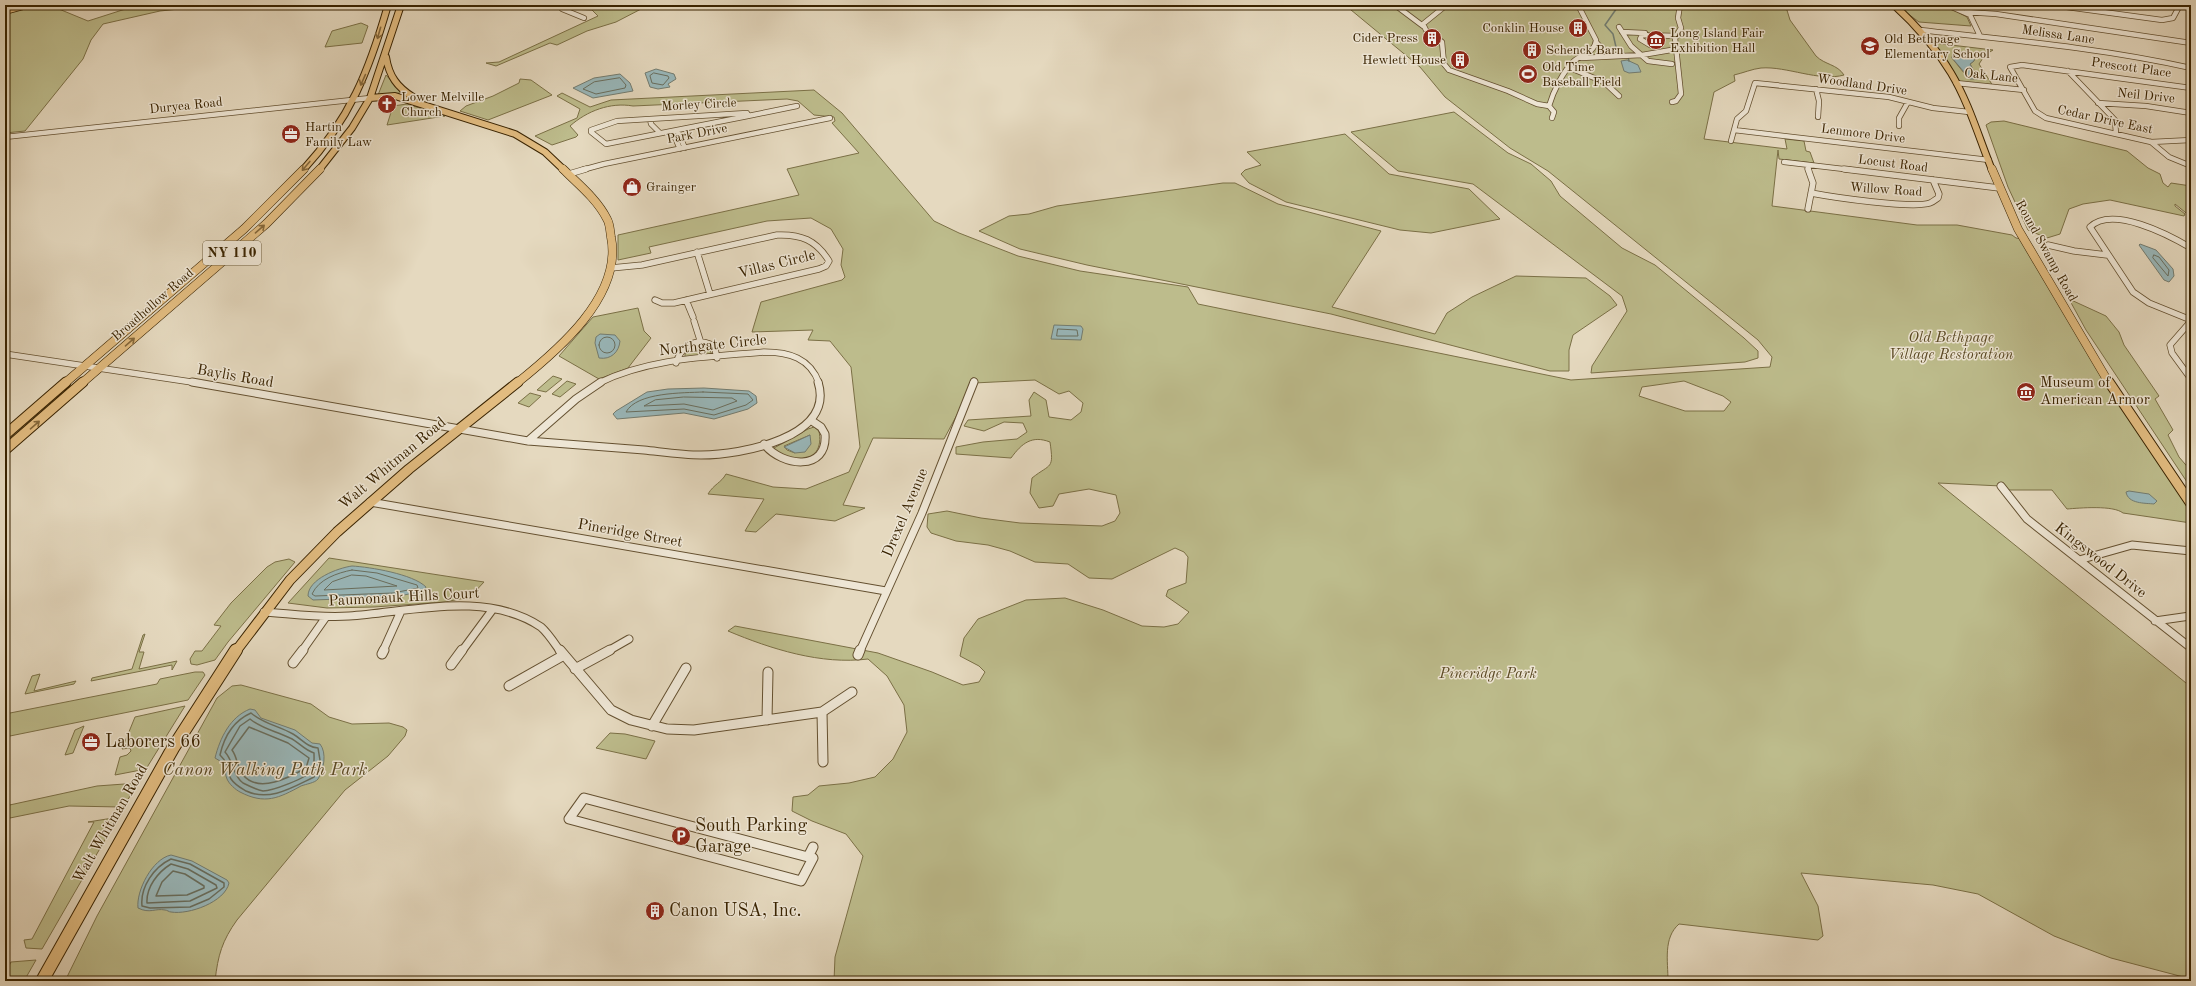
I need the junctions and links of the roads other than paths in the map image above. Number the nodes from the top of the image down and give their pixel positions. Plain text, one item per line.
1 (27, 5) edge
2 (388, 5) edge
3 (401, 5) edge
4 (561, 5) edge
5 (1395, 5) edge
6 (1472, 5) edge
7 (1502, 5) edge
8 (1556, 5) edge
9 (1575, 5) edge
10 (1578, 5) edge
11 (1680, 5) edge
12 (1947, 5) edge
13 (2052, 5) edge
14 (2180, 5) edge
15 (2187, 5) edge
16 (1894, 6) edge
17 (2191, 6) edge
18 (5, 11) edge
19 (1966, 12) junction
20 (584, 18) dead end
21 (1414, 20) junction
22 (1427, 20) junction
23 (1423, 26) junction
24 (1920, 30) junction
25 (1645, 33) junction
26 (1676, 36) junction
27 (1980, 36) junction
28 (1596, 42) junction
29 (1629, 43) junction
30 (2191, 43) edge
31 (1650, 45) junction
32 (1676, 49) junction
33 (386, 53) junction
34 (1642, 54) junction
35 (1619, 56) junction
36 (1580, 58) junction
37 (1672, 64) dead end
38 (1570, 68) junction
39 (2191, 68) edge
40 (2068, 71) junction
41 (1956, 83) junction
42 (2191, 88) edge
43 (1816, 89) junction
44 (2024, 90) junction
45 (1619, 96) dead end
46 (370, 98) junction
47 (354, 100) junction
48 (1672, 102) dead end
49 (1908, 102) junction
50 (2098, 103) junction
51 (424, 104) junction
52 (797, 106) dead end
53 (1549, 106) junction
54 (1969, 112) junction
55 (2191, 113) edge
56 (748, 116) junction
57 (1818, 117) dead end
58 (650, 118) junction
59 (830, 118) dead end
60 (1552, 118) dead end
61 (1899, 126) dead end
62 (675, 130) junction
63 (1734, 130) junction
64 (660, 133) junction
65 (2116, 134) junction
66 (5, 137) edge
67 (2191, 140) edge
68 (1731, 141) dead end
69 (2151, 142) junction
70 (682, 148) junction
71 (1989, 160) junction
72 (1784, 162) dead end
73 (1807, 165) junction
74 (2191, 166) edge
75 (569, 174) junction
76 (1933, 180) junction
77 (1999, 188) junction
78 (1811, 193) junction
79 (1808, 209) dead end
80 (2048, 245) dead end
81 (2191, 248) edge
82 (697, 252) junction
83 (2107, 255) junction
84 (611, 266) junction
85 (710, 294) junction
86 (655, 300) dead end
87 (686, 300) junction
88 (2191, 321) edge
89 (700, 340) junction
90 (5, 354) edge
91 (716, 358) junction
92 (676, 363) junction
93 (84, 366) junction
94 (101, 368) junction
95 (2191, 379) edge
96 (974, 381) dead end
97 (812, 421) junction
98 (460, 429) junction
99 (5, 435) edge
100 (528, 441) junction
101 (764, 444) junction
102 (5, 450) edge
103 (2001, 486) dead end
104 (370, 502) junction
105 (2191, 504) edge
106 (2191, 552) edge
107 (2078, 560) junction
108 (886, 591) junction
109 (493, 609) junction
110 (402, 611) junction
111 (264, 612) junction
112 (2190, 616) edge
113 (326, 617) junction
114 (2155, 620) junction
115 (629, 639) dead end
116 (2191, 648) edge
117 (382, 654) dead end
118 (564, 655) junction
119 (858, 655) dead end
120 (293, 663) dead end
121 (451, 664) dead end
122 (686, 668) dead end
123 (575, 669) junction
124 (768, 672) dead end
125 (509, 686) dead end
126 (852, 692) dead end
127 (822, 712) junction
128 (767, 720) junction
129 (652, 726) junction
130 (823, 762) dead end
131 (812, 847) dead end
132 (808, 857) junction
133 (42, 981) edge

1 - 18 main road
2 -> 47 main road, Broadhollow Road / NY 110
3 - 33 main road, Broadhollow Road / NY 110
4 - 20 street
5 - 21 street
6 - 22 street
7 - 8 street
8 - 10 street
9 - 10 street
10 - 28 street
11 - 26 street
12 - 19 street
13 - 14 street
15 - 17 street
16 - 24 main road, Round Swamp Road
19 - 27 street
19 - 30 street
21 - 22 street
21 - 23 street
22 - 23 street
23 - 53 street
24 - 27 street, Melissa Lane
24 - 41 main road, Round Swamp Road
25 - 26 street
25 - 29 street
25 - 31 street
26 - 32 street
27 - 39 street, Melissa Lane
28 - 35 street
28 - 36 street
29 - 31 street
29 - 34 street
31 - 32 street
32 - 34 street
32 - 48 street
33 - 46 main road, Broadhollow Road / NY 110
33 - 51 main road
34 - 35 street
34 - 37 street
35 - 36 street
36 - 38 street
38 - 45 street
38 - 53 street
40 - 42 street, Prescott Place
40 - 44 street, Prescott Place
40 - 50 street
41 - 44 street, Oak Lane
41 - 54 main road, Round Swamp Road
43 - 49 street, Woodland Drive
43 - 57 street
43 - 63 street, Woodland Drive
44 - 65 street, Cedar Drive East
46 - 47 street, Duryea Road
46 - 51 main road, Walt Whitman Road
94 -> 46 main road, Broadhollow Road / NY 110
47 - 66 street, Duryea Road
47 -> 93 main road, Broadhollow Road / NY 110
49 - 54 street, Woodland Drive
49 - 61 street
50 - 55 street, Neil Drive
50 - 65 street
51 - 75 main road, Walt Whitman Road
52 - 56 street, Morley Circle
53 - 60 street
54 - 71 main road, Round Swamp Road
56 - 58 street, Morley Circle
56 - 62 street, Morley Circle
58 - 64 street, Morley Circle
58 - 64 street, Morley Circle
59 - 70 street, Park Drive
62 - 64 street, Morley Circle
62 - 70 street, Morley Circle
63 - 68 street
63 - 71 street, Lenmore Drive
65 - 69 street, Cedar Drive East
67 - 69 street, Cedar Drive East
69 - 74 street
70 - 75 street, Park Drive
71 - 77 main road, Round Swamp Road
72 - 73 street, Locust Road
73 - 76 street, Locust Road
73 - 78 street
75 - 84 main road, Walt Whitman Road
76 - 77 street, Locust Road
76 - 78 street, Willow Road
77 - 105 main road, Round Swamp Road
78 - 79 street
80 - 83 street
81 - 83 street
82 - 84 street, Villas Circle
82 - 85 street
82 - 85 street, Villas Circle
83 - 88 street
84 - 98 main road, Walt Whitman Road
85 - 87 street, Villas Circle
86 - 87 street, Villas Circle
87 - 89 street
88 - 95 street
89 - 91 street
89 - 92 street
90 - 93 street, Baylis Road
91 - 92 street, Northgate Circle
91 - 97 street, Northgate Circle
92 - 100 street, Northgate Circle
93 - 94 street, Baylis Road
93 - 99 main road, Broadhollow Road / NY 110
94 - 98 street, Baylis Road
102 -> 94 main road, Broadhollow Road / NY 110
96 - 108 street, Drexel Avenue
97 - 101 street, Northgate Circle
97 - 101 street
98 - 100 street, Northgate Circle
98 - 104 main road, Walt Whitman Road
100 - 101 street, Northgate Circle
103 - 107 street, Kingswood Drive
104 - 108 street, Pineridge Street
104 - 111 main road, Walt Whitman Road
106 - 107 street
107 - 114 street, Kingswood Drive
108 - 119 street, Drexel Avenue
109 - 110 street, Paumonauk Hills Court
109 - 118 street, Paumonauk Hills Court
109 - 121 street
110 - 113 street, Paumonauk Hills Court
110 - 117 street
111 - 113 street, Paumonauk Hills Court
111 - 133 main road, Walt Whitman Road
112 - 114 street
113 - 120 street
114 - 116 street, Kingswood Drive
115 - 123 street
118 - 123 street, Paumonauk Hills Court
118 - 125 street
122 - 129 street
123 - 129 street, Paumonauk Hills Court
124 - 128 street
126 - 127 street, Paumonauk Hills Court
127 - 128 street, Paumonauk Hills Court
127 - 130 street
128 - 129 street, Paumonauk Hills Court
131 - 132 street
132 - 132 street

